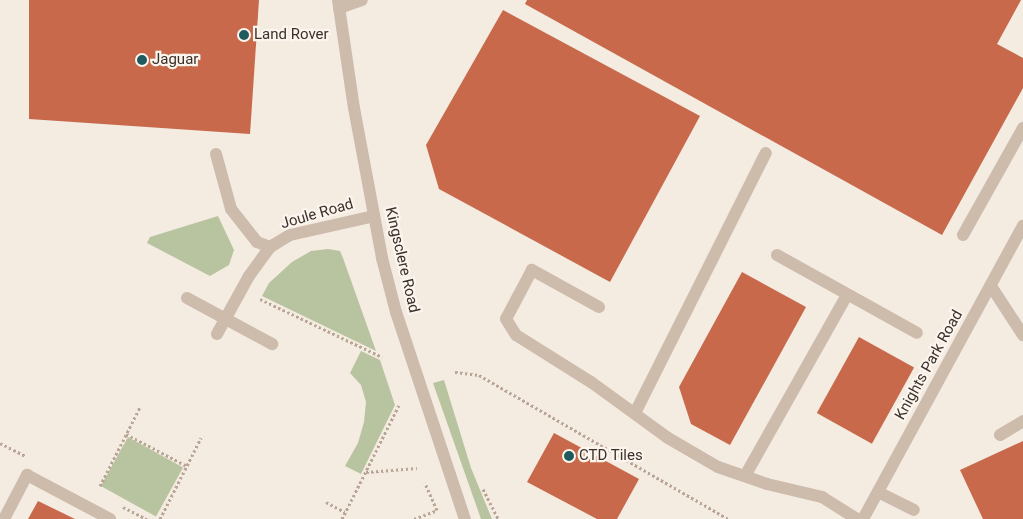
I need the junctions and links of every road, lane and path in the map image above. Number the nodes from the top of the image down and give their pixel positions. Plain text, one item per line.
1 (362, 0) edge
2 (338, 4) edge
3 (1023, 128) edge
4 (766, 153) dead end
5 (216, 154) dead end
6 (374, 216) junction
7 (1023, 226) edge
8 (963, 235) dead end
9 (270, 247) junction
10 (777, 255) dead end
11 (991, 286) junction
12 (848, 294) junction
13 (187, 298) dead end
14 (260, 299) dead end
15 (599, 307) dead end
16 (226, 319) junction
17 (917, 333) dead end
18 (217, 334) dead end
19 (1023, 335) edge
20 (272, 344) dead end
21 (382, 357) dead end
22 (455, 372) dead end
23 (399, 405) dead end
24 (140, 407) dead end
25 (635, 413) junction
26 (1023, 421) edge
27 (126, 434) junction
28 (1000, 435) dead end
29 (202, 438) dead end
30 (187, 466) junction
31 (417, 468) dead end
32 (366, 472) junction
33 (745, 476) junction
34 (424, 483) dead end
35 (100, 486) dead end
36 (483, 489) dead end
37 (878, 492) junction
38 (326, 502) dead end
39 (914, 510) dead end
40 (345, 512) junction
41 (4, 519) edge
42 (110, 519) edge
43 (160, 519) edge
44 (342, 519) edge
45 (414, 519) edge
46 (465, 519) edge
47 (498, 519) edge
48 (728, 519) edge
49 (857, 519) edge
50 (863, 519) edge

1 - 2 street
2 - 6 street, Kingsclere Road
3 - 8 street
4 - 25 street
5 - 9 street, Joule Road
6 - 9 street, Joule Road
6 - 46 street, Kingsclere Road
7 - 11 street, Knights Park Road
9 - 16 street, Joule Road
10 - 12 street
11 - 19 street
11 - 37 street, Knights Park Road
12 - 17 street
12 - 33 street
13 - 16 street
14 - 21 path
15 - 25 street
16 - 18 street, Joule Road
16 - 20 street
22 - 48 path
23 - 32 path
24 - 27 path
25 - 33 street
26 - 28 street
27 - 30 path
27 - 35 path
29 - 30 path
30 - 43 path
31 - 32 path
32 - 40 path
33 - 49 street
34 - 45 path
36 - 47 path
37 - 39 street
37 - 50 street, Knights Park Road
38 - 40 path
40 - 44 path
41 - 42 street

